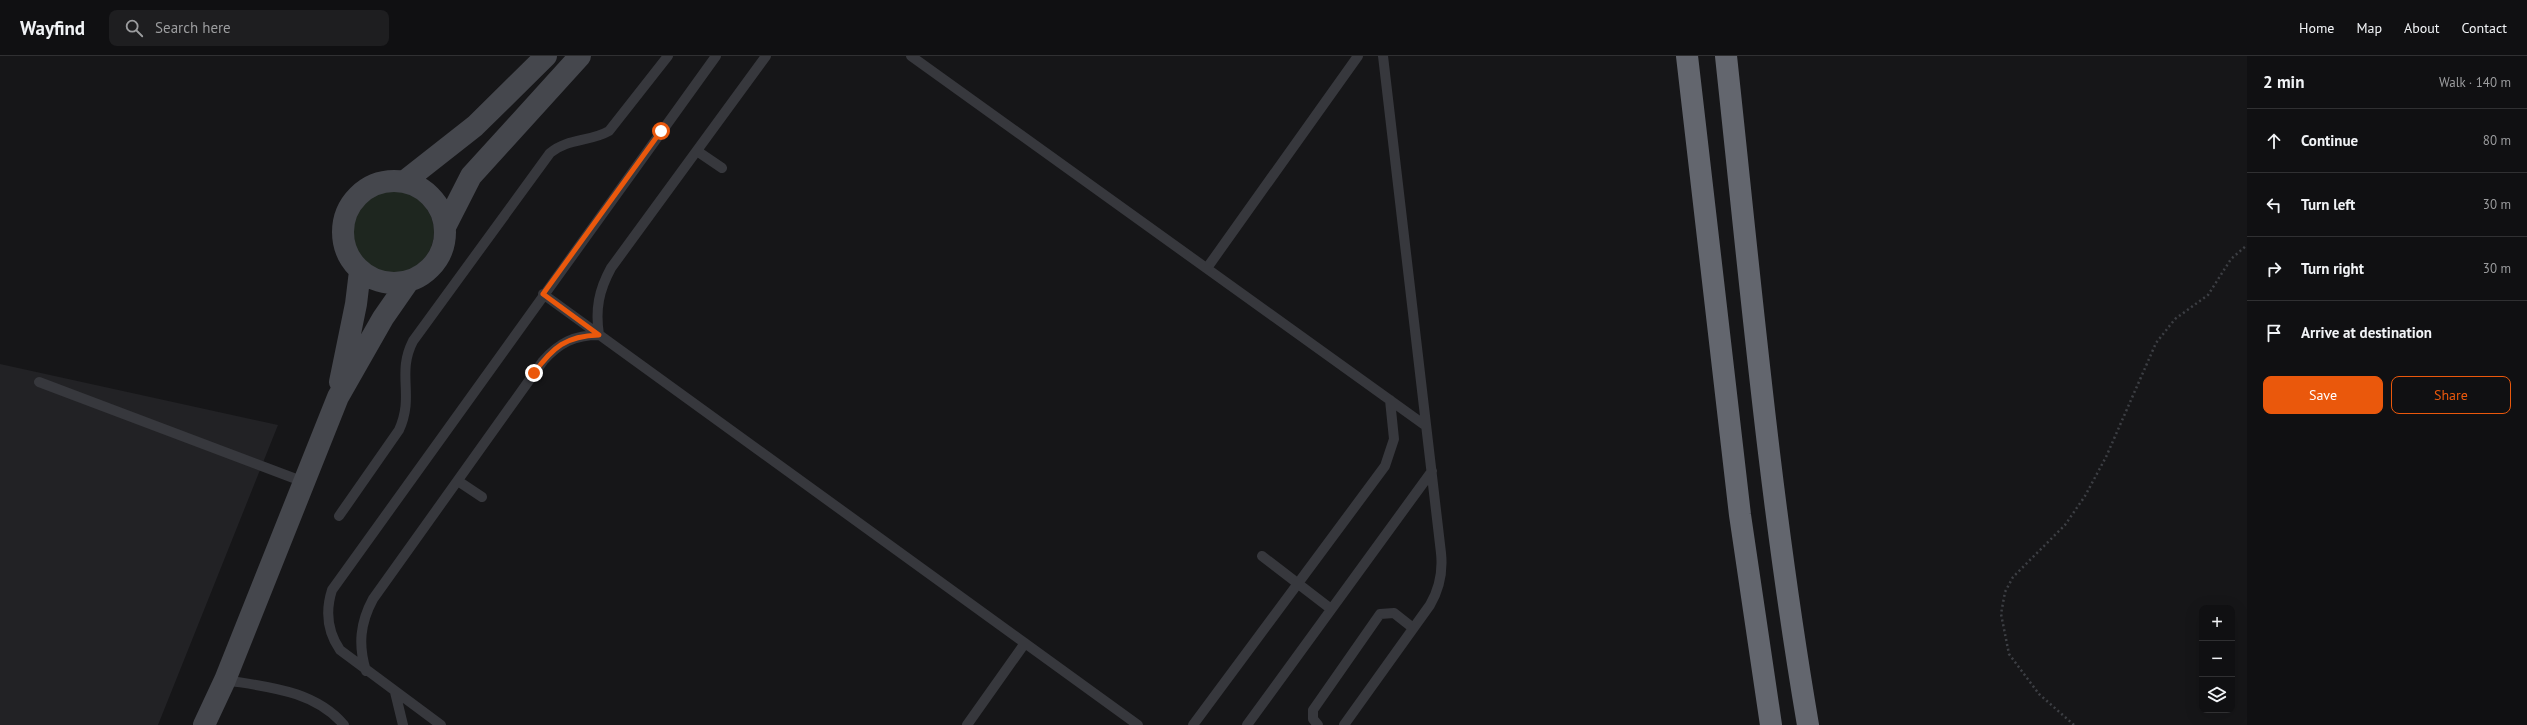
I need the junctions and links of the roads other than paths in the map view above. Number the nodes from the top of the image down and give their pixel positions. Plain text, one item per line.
1 (546, 56) edge
2 (580, 56) edge
3 (668, 56) edge
4 (716, 56) edge
5 (766, 56) edge
6 (911, 56) edge
7 (1358, 56) edge
8 (1383, 56) edge
9 (1687, 56) edge
10 (1726, 56) edge
11 (697, 151) junction
12 (722, 168) dead end
13 (405, 181) junction
14 (445, 227) junction
15 (1207, 268) junction
16 (360, 271) junction
17 (408, 282) junction
18 (543, 294) junction
19 (599, 335) junction
20 (39, 382) dead end
21 (338, 397) junction
22 (1390, 400) junction
23 (1426, 426) junction
24 (1432, 471) junction
25 (458, 481) junction
26 (304, 482) junction
27 (482, 497) dead end
28 (339, 516) dead end
29 (1262, 556) dead end
30 (1298, 584) junction
31 (1331, 609) junction
32 (1413, 628) junction
33 (1024, 643) junction
34 (366, 671) junction
35 (225, 680) junction
36 (395, 692) junction
37 (204, 725) edge
38 (344, 725) edge
39 (403, 725) edge
40 (441, 725) edge
41 (967, 725) edge
42 (1138, 725) edge
43 (1194, 725) edge
44 (1247, 725) edge
45 (1318, 725) edge
46 (1344, 725) edge
47 (1771, 725) edge
48 (1808, 725) edge

1 - 13 main road
2 - 14 main road
3 - 28 lane
4 - 18 lane
5 - 11 lane
6 - 15 lane
7 - 15 lane
8 - 23 lane
9 - 47 highway
10 - 48 highway
11 - 12 lane
11 - 19 lane
13 - 14 main road
13 - 16 main road
14 - 17 main road
15 - 22 lane
16 - 17 main road
16 - 21 main road
17 - 21 main road
18 - 19 lane
18 - 34 lane
19 - 25 lane
19 - 33 lane
20 - 26 lane
21 - 26 main road
22 - 23 lane
22 - 30 lane
23 - 24 lane
24 - 31 lane
24 - 32 lane
25 - 27 lane
25 - 34 lane
26 - 35 main road
29 - 30 lane
30 - 31 lane
30 - 43 lane
31 - 44 lane
32 - 45 lane
32 - 46 lane
33 - 41 lane
33 - 42 lane
34 - 36 lane
35 - 37 main road
35 - 38 lane
36 - 39 lane
36 - 40 lane

